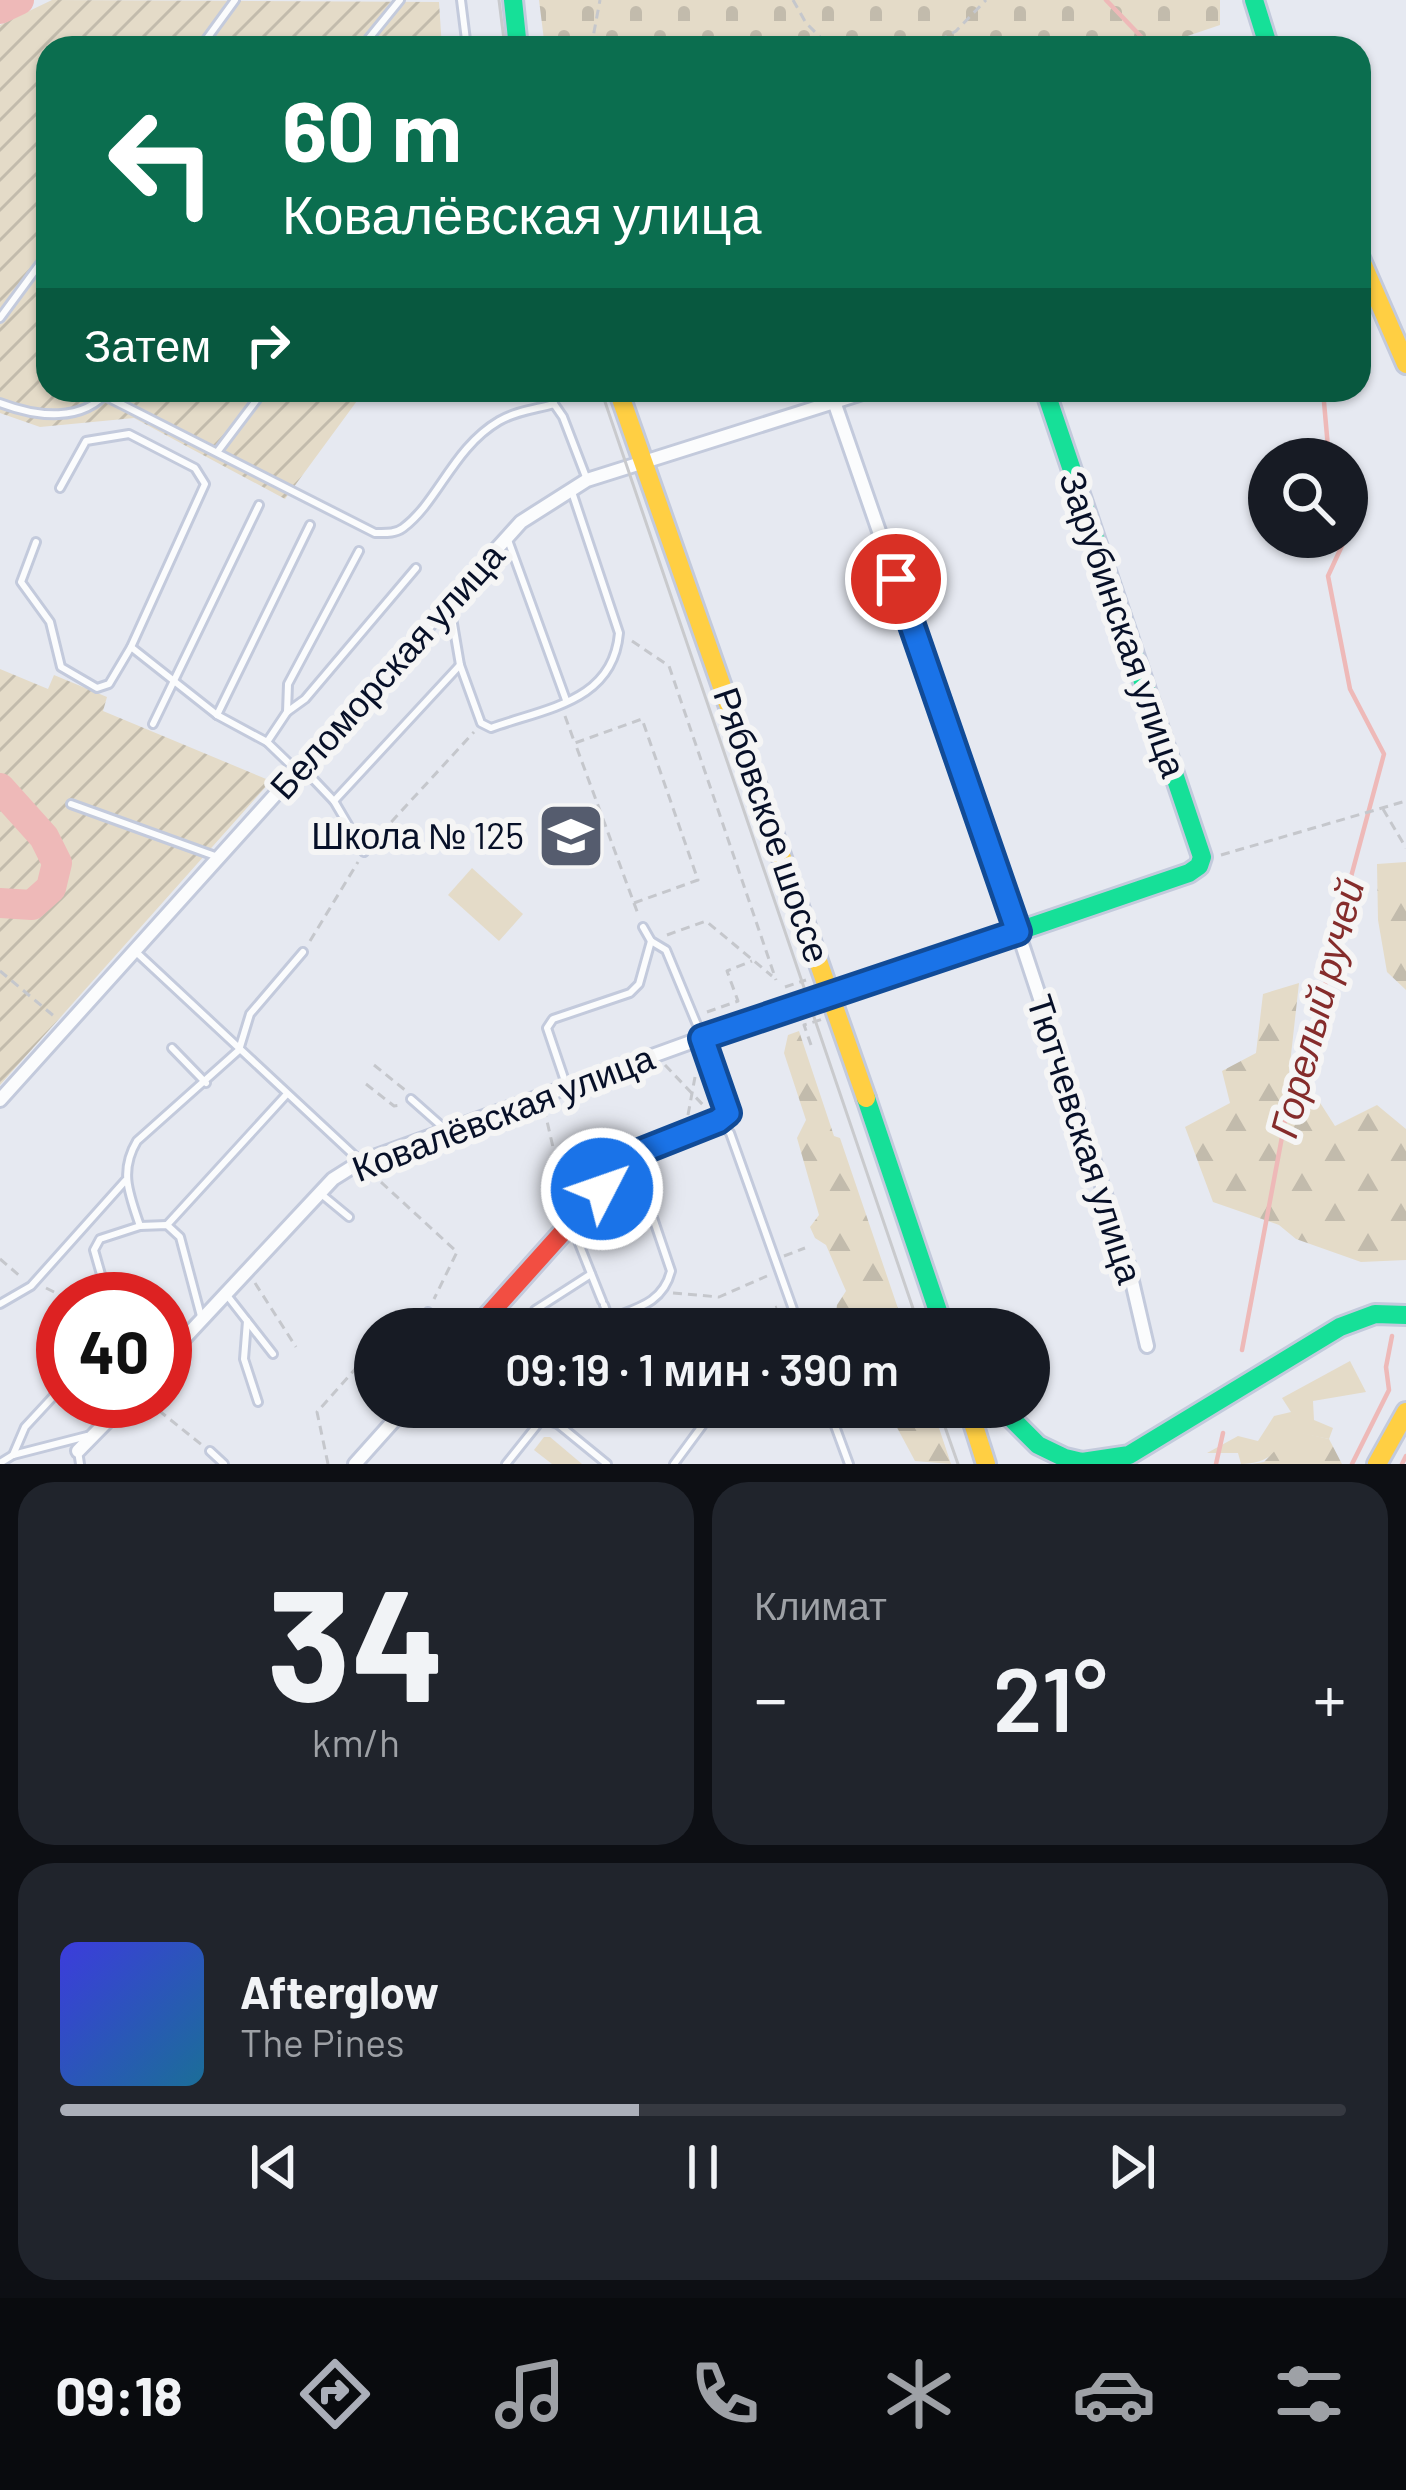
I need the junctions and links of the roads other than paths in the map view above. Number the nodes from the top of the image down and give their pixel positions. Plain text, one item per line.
1 (236, 0) edge
2 (400, 0) edge
3 (461, 0) edge
4 (513, 0) edge
5 (1254, 0) edge
6 (209, 36) edge
7 (371, 36) edge
8 (465, 36) edge
9 (517, 36) edge
10 (1265, 36) edge
11 (36, 269) edge
12 (1371, 284) edge
13 (0, 317) edge
14 (1406, 364) edge
15 (97, 402) edge
16 (124, 402) edge
17 (255, 402) edge
18 (623, 402) edge
19 (814, 402) edge
20 (834, 402) edge
21 (1049, 402) edge
22 (0, 404) edge
23 (554, 404) joint
24 (218, 452) junction
25 (645, 460) junction
26 (587, 480) junction
27 (60, 488) dead end
28 (571, 489) junction
29 (260, 506) dead end
30 (310, 525) dead end
31 (507, 537) junction
32 (36, 542) dead end
33 (359, 551) dead end
34 (416, 568) dead end
35 (449, 600) junction
36 (131, 647) junction
37 (460, 665) junction
38 (174, 680) junction
39 (564, 701) junction
40 (286, 712) junction
41 (217, 715) junction
42 (153, 724) dead end
43 (267, 742) junction
44 (297, 771) junction
45 (334, 801) junction
46 (71, 805) dead end
47 (364, 852) road end
48 (1202, 857) joint
49 (218, 858) junction
50 (643, 927) road end
51 (1018, 932) junction
52 (651, 941) junction
53 (134, 950) junction
54 (303, 952) road end
55 (831, 1006) junction
56 (702, 1038) junction
57 (172, 1048) dead end
58 (239, 1050) junction
59 (206, 1083) junction
60 (567, 1087) junction
61 (286, 1095) junction
62 (411, 1099) road end
63 (0, 1100) edge
64 (718, 1121) junction
65 (446, 1130) junction
66 (632, 1155) junction
67 (361, 1162) junction
68 (125, 1181) junction
69 (320, 1193) junction
70 (349, 1217) dead end
71 (571, 1223) junction
72 (140, 1226) junction
73 (167, 1226) junction
74 (100, 1272) edge
75 (591, 1274) junction
76 (226, 1294) junction
77 (0, 1304) edge
78 (495, 1308) edge
79 (538, 1308) edge
80 (605, 1308) edge
81 (639, 1308) edge
82 (792, 1308) edge
83 (937, 1308) edge
84 (1406, 1315) edge
85 (202, 1320) junction
86 (247, 1321) junction
87 (192, 1331) edge
88 (1148, 1346) dead end
89 (273, 1354) dead end
90 (258, 1402) dead end
91 (1406, 1412) edge
92 (36, 1416) edge
93 (101, 1428) edge
94 (387, 1428) edge
95 (536, 1428) edge
96 (563, 1428) edge
97 (701, 1428) edge
98 (836, 1428) edge
99 (975, 1428) edge
100 (1020, 1428) edge
101 (98, 1431) junction
102 (1037, 1445) junction
103 (210, 1451) road end
104 (13, 1455) junction
105 (79, 1458) edge
106 (1126, 1460) edge
107 (511, 1462) edge
108 (0, 1463) edge
109 (224, 1464) edge
110 (355, 1464) edge
111 (607, 1464) edge
112 (674, 1464) edge
113 (849, 1464) edge
114 (986, 1464) edge
115 (1050, 1464) edge
116 (1377, 1464) edge

1 - 6 lane
2 - 7 lane
3 - 8 lane
4 - 9 main road
5 - 10 main road
11 - 13 lane
12 - 14 main road
15 - 22 lane
16 - 24 lane
17 - 24 lane
18 - 25 main road, Рябовское шоссе
19 - 25 street, Беломорская улица
20 - 51 street, Тютчевская улица
21 - 48 main road, Зарубинская улица
23 - 24 lane
23 - 26 lane
25 - 26 street, Беломорская улица
25 - 55 main road, Рябовское шоссе
26 - 28 street, Беломорская улица
27 - 36 lane
28 - 31 street, Беломорская улица
28 - 39 lane
29 - 38 lane
30 - 41 lane
31 - 35 street, Беломорская улица
31 - 39 lane
32 - 36 lane
33 - 40 lane
34 - 40 lane
35 - 37 lane
35 - 44 street, Беломорская улица
36 - 38 lane
37 - 39 lane
37 - 45 lane
38 - 41 lane
38 - 42 lane
40 - 43 lane
41 - 43 lane
43 - 44 lane
44 - 45 lane
44 - 49 street, Беломорская улица
45 - 47 lane
46 - 49 lane
48 - 51 main road, Ковалёвская улица
49 - 53 street, Беломорская улица
50 - 52 lane
51 - 55 main road, Ковалёвская улица
51 - 88 street, Тютчевская улица
52 - 56 lane
52 - 60 lane
53 - 58 lane
53 - 63 street, Беломорская улица
54 - 58 lane
55 - 56 main road, Ковалёвская улица
55 - 83 main road, Рябовское шоссе
56 - 60 street, Ковалёвская улица
56 - 64 main road, Ковалёвская улица
57 - 59 lane
58 - 59 lane
58 - 61 lane
59 - 68 lane
60 - 65 street, Ковалёвская улица
61 - 67 lane
61 - 73 lane
62 - 65 lane
64 - 66 main road
64 - 82 lane
65 - 67 street, Ковалёвская улица
66 - 71 main road
66 - 81 lane
67 - 69 street, Ковалёвская улица
68 - 72 lane
68 - 77 lane
69 - 70 lane
69 - 76 street, Ковалёвская улица
71 - 75 lane
71 - 78 main road
72 - 73 lane
72 - 74 lane
73 - 85 lane
75 - 79 lane
75 - 80 lane
76 - 85 street, Ковалёвская улица
76 - 86 lane
84 - 106 main road
85 - 87 street, Ковалёвская улица
86 - 89 lane
86 - 90 lane
91 - 116 main road
92 - 104 lane
93 - 101 street
94 - 110 street
95 - 107 lane
96 - 111 lane
97 - 112 lane
98 - 113 lane
99 - 114 main road
100 - 102 main road
101 - 104 lane
101 - 105 street
102 - 106 main road
102 - 115 street
103 - 109 lane
104 - 108 lane

